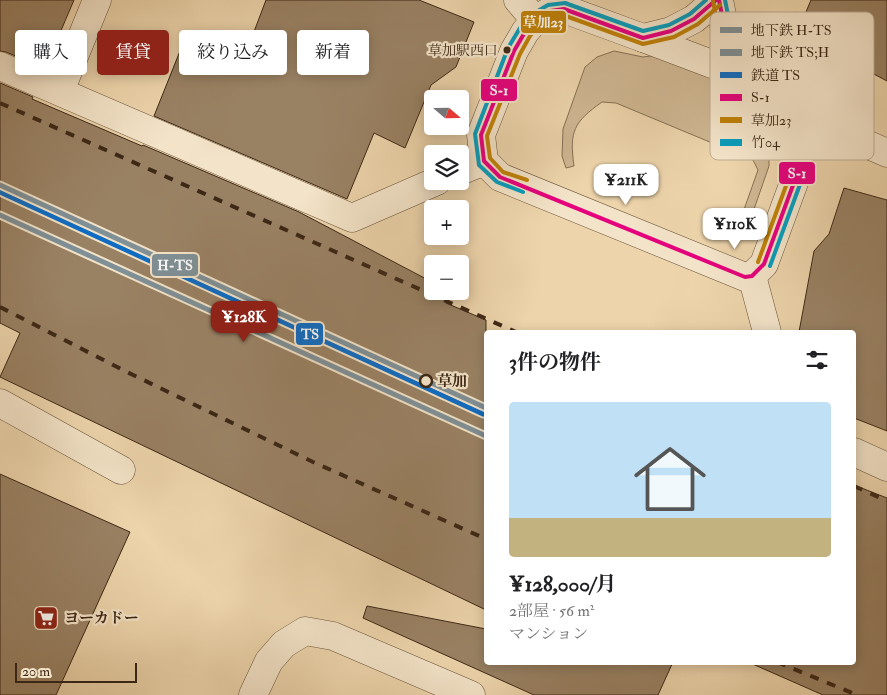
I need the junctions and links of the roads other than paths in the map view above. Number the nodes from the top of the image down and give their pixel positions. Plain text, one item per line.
1 (97, 0) edge
2 (718, 0) edge
3 (527, 10) edge
4 (643, 38) junction
5 (710, 64) edge
6 (0, 66) edge
7 (60, 91) junction
8 (874, 148) edge
9 (887, 153) edge
10 (799, 160) edge
11 (472, 166) edge
12 (424, 187) edge
13 (752, 276) junction
14 (766, 330) edge
15 (0, 403) edge
16 (856, 453) edge
17 (887, 467) edge
18 (121, 470) dead end
19 (253, 695) edge
20 (471, 695) edge

1 - 7 street
2 - 4 street
3 - 4 street
3 - 11 street
4 - 5 street
6 - 7 street
7 - 12 street
8 - 9 street
10 - 13 street
11 - 13 street
13 - 14 street
15 - 18 street
16 - 17 street
19 - 20 street

